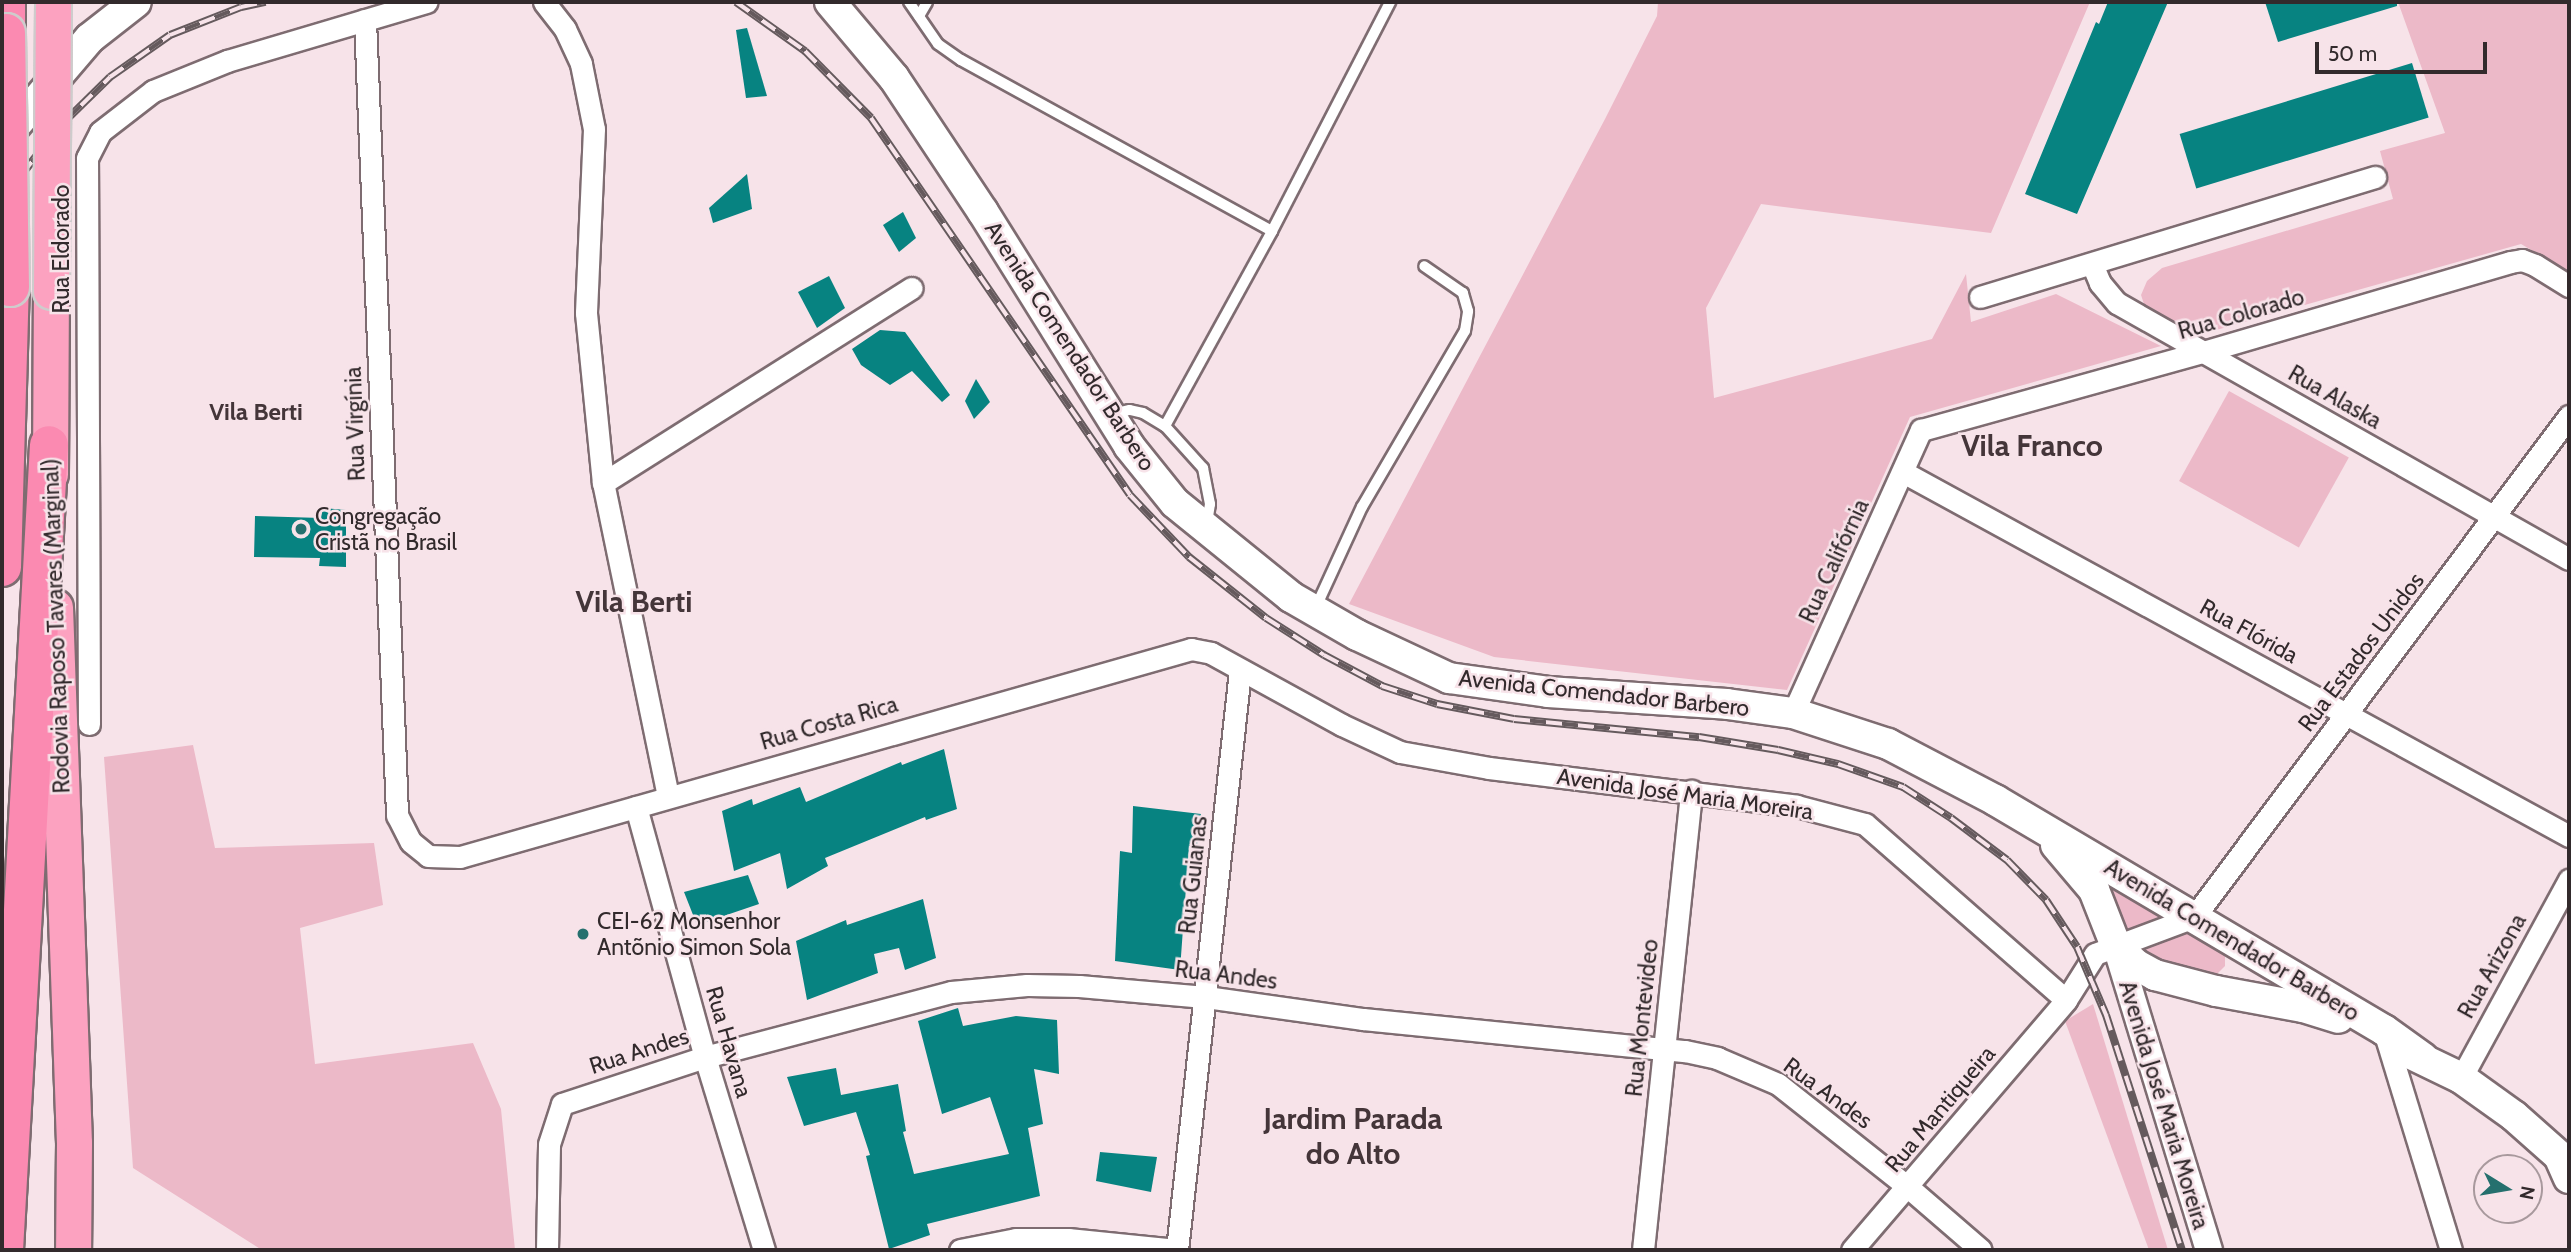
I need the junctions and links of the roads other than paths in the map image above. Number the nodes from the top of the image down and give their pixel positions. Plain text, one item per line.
1 (53, 2) edge
2 (136, 2) edge
3 (426, 2) edge
4 (544, 2) edge
5 (830, 2) edge
6 (909, 2) edge
7 (927, 2) edge
8 (1390, 2) edge
9 (919, 16) junction
10 (6, 18) edge
11 (365, 20) junction
12 (2, 141) edge
13 (2375, 177) dead end
14 (1272, 231) junction
15 (2092, 264) junction
16 (1423, 266) dead end
17 (2569, 286) edge
18 (912, 288) dead end
19 (1980, 297) dead end
20 (2203, 352) junction
21 (1110, 414) junction
22 (2569, 416) edge
23 (1165, 426) junction
24 (1921, 430) joint
25 (49, 444) junction
26 (1903, 472) junction
27 (603, 483) junction
28 (2495, 517) junction
29 (1206, 531) junction
30 (2569, 559) edge
31 (2, 567) edge
32 (1315, 610) junction
33 (1240, 671) junction
34 (1793, 713) junction
35 (2347, 715) junction
36 (89, 724) dead end
37 (1691, 791) junction
38 (668, 796) junction
39 (636, 807) junction
40 (2039, 826) junction
41 (2569, 836) edge
42 (428, 856) joint
43 (2569, 880) edge
44 (2194, 917) junction
45 (2229, 940) junction
46 (2116, 946) junction
47 (2206, 988) junction
48 (1206, 997) junction
49 (2066, 1000) junction
50 (2386, 1037) junction
51 (1666, 1050) junction
52 (705, 1057) junction
53 (2461, 1078) junction
54 (2569, 1178) edge
55 (1908, 1187) junction
56 (4, 1250) edge
57 (73, 1250) edge
58 (547, 1250) edge
59 (764, 1250) edge
60 (960, 1250) edge
61 (1177, 1250) edge
62 (1643, 1250) edge
63 (1852, 1250) edge
64 (1981, 1250) edge
65 (2209, 1250) edge
66 (2451, 1250) edge

1 - 25 highway, Rodovia Raposo Tavares (Marginal), bridge
2 - 12 main road
3 - 11 street, Rua Eldorado
4 - 27 street
5 - 21 main road, Avenida Comendador Barbero
6 - 9 lane
7 - 9 lane
8 - 14 lane
9 - 14 lane
10 - 31 highway, bridge
11 - 36 street, Rua Eldorado
11 - 42 street, Rua Virgínia
13 - 15 street
14 - 23 lane
15 - 19 street
15 - 20 street, Rua Alaska
16 - 32 lane
17 - 20 street, Rua Colorado
18 - 27 street
20 - 24 street, Rua Colorado
20 - 28 street, Rua Alaska
21 - 23 lane
21 - 29 main road, Avenida Comendador Barbero
22 - 28 street, Rua Estados Unidos
23 - 29 lane
24 - 26 street, Rua Califórnia
25 - 56 highway
25 - 57 highway, Rodovia Raposo Tavares (Marginal)
26 - 34 street, Rua Califórnia
26 - 35 street, Rua Flórida
27 - 38 street
28 - 30 street, Rua Alaska
28 - 35 street, Rua Estados Unidos
29 - 32 main road, Avenida Comendador Barbero
32 - 34 main road, Avenida Comendador Barbero
33 - 37 street, Avenida José Maria Moreira
33 - 38 street, Rua Costa Rica
33 - 48 street, Rua Guianas
34 - 40 main road, Avenida Comendador Barbero
35 - 41 street, Rua Flórida
35 - 44 street, Rua Estados Unidos
37 - 49 street, Avenida José Maria Moreira
37 - 51 street, Rua Montevideo
38 - 39 street, Rua Costa Rica
39 - 42 street, Rua Costa Rica
39 - 52 street, Rua Havana
40 - 44 main road, Avenida Comendador Barbero
40 - 46 main road, Avenida Comendador Barbero
43 - 53 street, Rua Arizona
44 - 45 main road, Avenida Comendador Barbero
44 - 46 street
45 - 47 main road
45 - 50 main road, Avenida Comendador Barbero
46 - 47 main road, Avenida Comendador Barbero
46 - 49 street, Avenida José Maria Moreira
46 - 65 street, Avenida José Maria Moreira
47 - 50 main road, Avenida Comendador Barbero
48 - 51 street, Rua Andes
48 - 52 street, Rua Andes
48 - 61 street, Rua Guianas
49 - 55 street, Rua Mantiqueira
50 - 53 main road, Avenida Comendador Barbero
50 - 66 street
51 - 55 street, Rua Andes
51 - 62 street, Rua Montevideo
52 - 58 street, Rua Andes
52 - 59 street, Rua Havana
53 - 54 main road, Avenida Comendador Barbero
55 - 63 street, Rua Mantiqueira
55 - 64 street, Rua Andes
60 - 61 street

